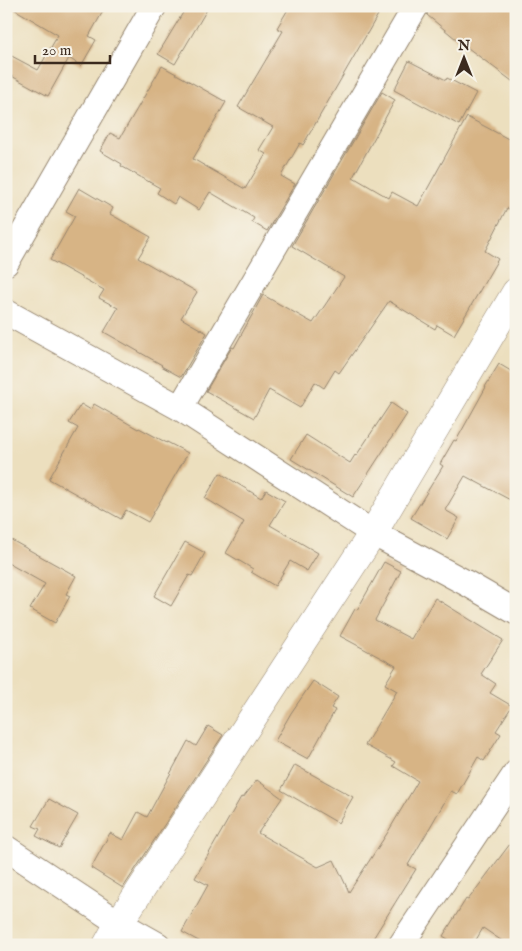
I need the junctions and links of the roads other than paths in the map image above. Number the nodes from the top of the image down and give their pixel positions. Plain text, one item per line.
1 (154, 6) edge
2 (416, 6) edge
3 (6, 263) edge
4 (516, 292) edge
5 (6, 312) edge
6 (180, 408) junction
7 (373, 533) junction
8 (516, 612) edge
9 (516, 773) edge
10 (6, 848) edge
11 (113, 934) edge
12 (158, 945) edge
13 (401, 945) edge

1 - 3 street
2 - 6 street
4 - 7 street
5 - 6 street
6 - 7 street
7 - 8 street
7 - 11 street
9 - 13 street
10 - 11 street
11 - 12 street

